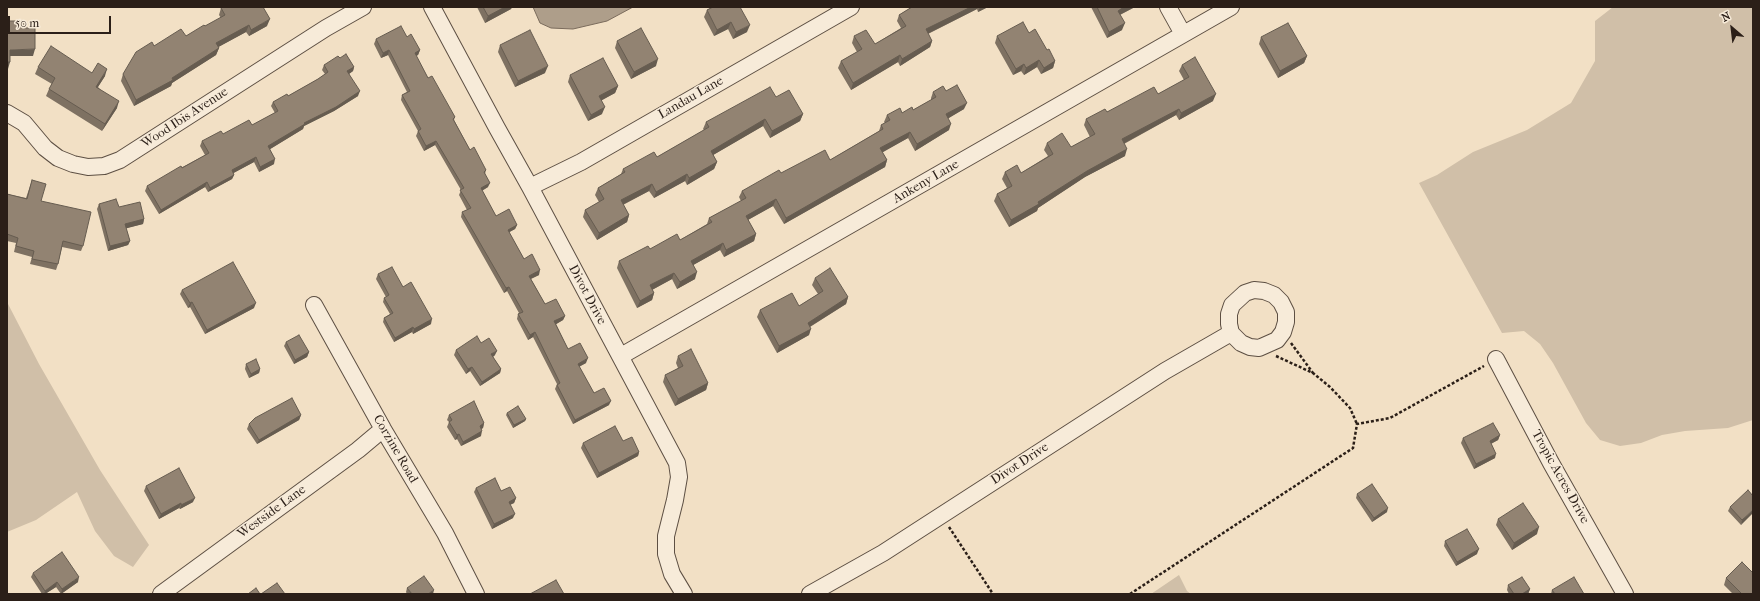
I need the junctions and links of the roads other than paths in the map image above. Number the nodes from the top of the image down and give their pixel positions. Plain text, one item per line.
1 (363, 7) edge
2 (432, 7) edge
3 (851, 7) edge
4 (1168, 7) edge
5 (1231, 7) edge
6 (1183, 34) junction
7 (7, 113) edge
8 (530, 186) junction
9 (314, 305) dead end
10 (1231, 334) junction
11 (621, 356) junction
12 (1496, 360) road end
13 (383, 429) junction
14 (161, 594) edge
15 (476, 594) edge
16 (684, 594) edge
17 (810, 594) edge
18 (1625, 594) edge

1 - 7 street, Wood Ibis Avenue
2 - 8 street, Divot Drive
3 - 8 street, Landau Lane
4 - 6 street
5 - 6 street, Ankeny Lane
6 - 11 street, Ankeny Lane
8 - 11 street, Divot Drive
9 - 13 street, Corzine Road
10 - 10 street
10 - 17 street, Divot Drive
11 - 16 street, Divot Drive
12 - 18 street, Tropic Acres Drive
13 - 14 street, Westside Lane
13 - 15 street, Corzine Road

